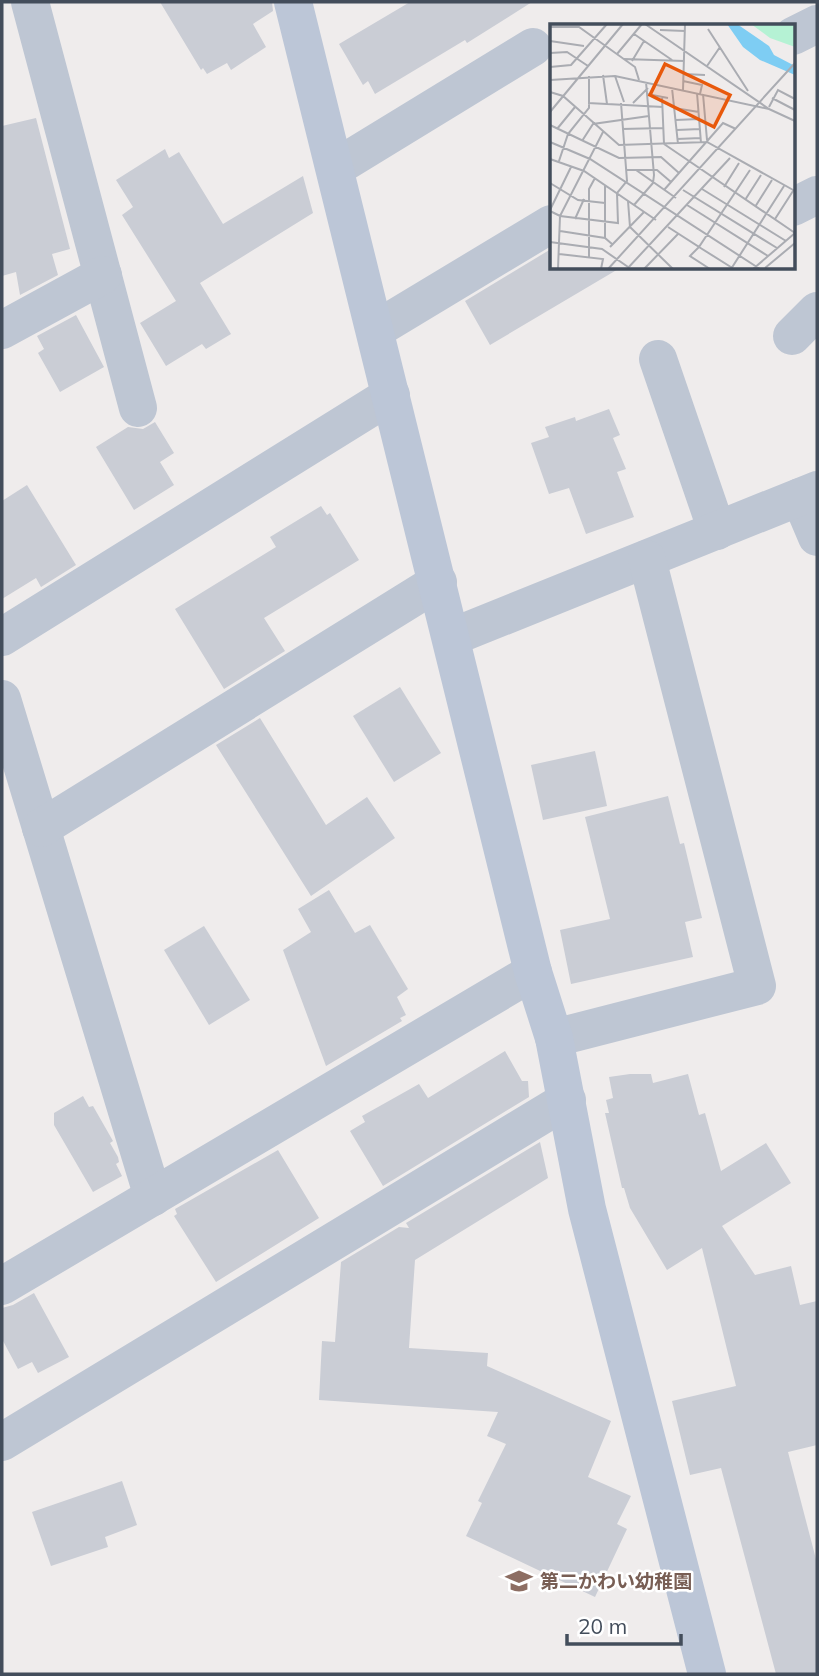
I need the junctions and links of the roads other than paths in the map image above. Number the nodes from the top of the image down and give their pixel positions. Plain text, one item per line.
1 (30, 2) edge
2 (293, 2) edge
3 (817, 24) edge
4 (794, 36) edge
5 (533, 47) dead end
6 (335, 168) junction
7 (817, 195) edge
8 (794, 206) edge
9 (550, 225) edge
10 (103, 275) junction
11 (2, 330) edge
12 (375, 330) junction
13 (658, 359) dead end
14 (391, 395) junction
15 (138, 408) dead end
16 (809, 494) edge
17 (717, 531) junction
18 (817, 537) edge
19 (647, 559) junction
20 (438, 582) junction
21 (2, 637) edge
22 (452, 637) junction
23 (2, 699) edge
24 (41, 828) junction
25 (533, 972) junction
26 (554, 1038) junction
27 (567, 1100) junction
28 (153, 1197) junction
29 (6, 1275) edge
30 (2, 1442) edge
31 (707, 1674) edge

1 - 10 street
2 - 6 street
3 - 4 street
5 - 6 street
6 - 12 street
7 - 8 street
9 - 12 street
10 - 11 street
10 - 15 street
12 - 14 street
13 - 17 street
14 - 20 street
14 - 21 street
16 - 17 street
16 - 18 street
17 - 19 street
19 - 22 street
19 - 26 street
20 - 22 street
20 - 24 street
22 - 25 street
23 - 24 street
24 - 28 street
25 - 26 street
25 - 28 street
26 - 27 street
27 - 30 street
27 - 31 street
28 - 29 street

